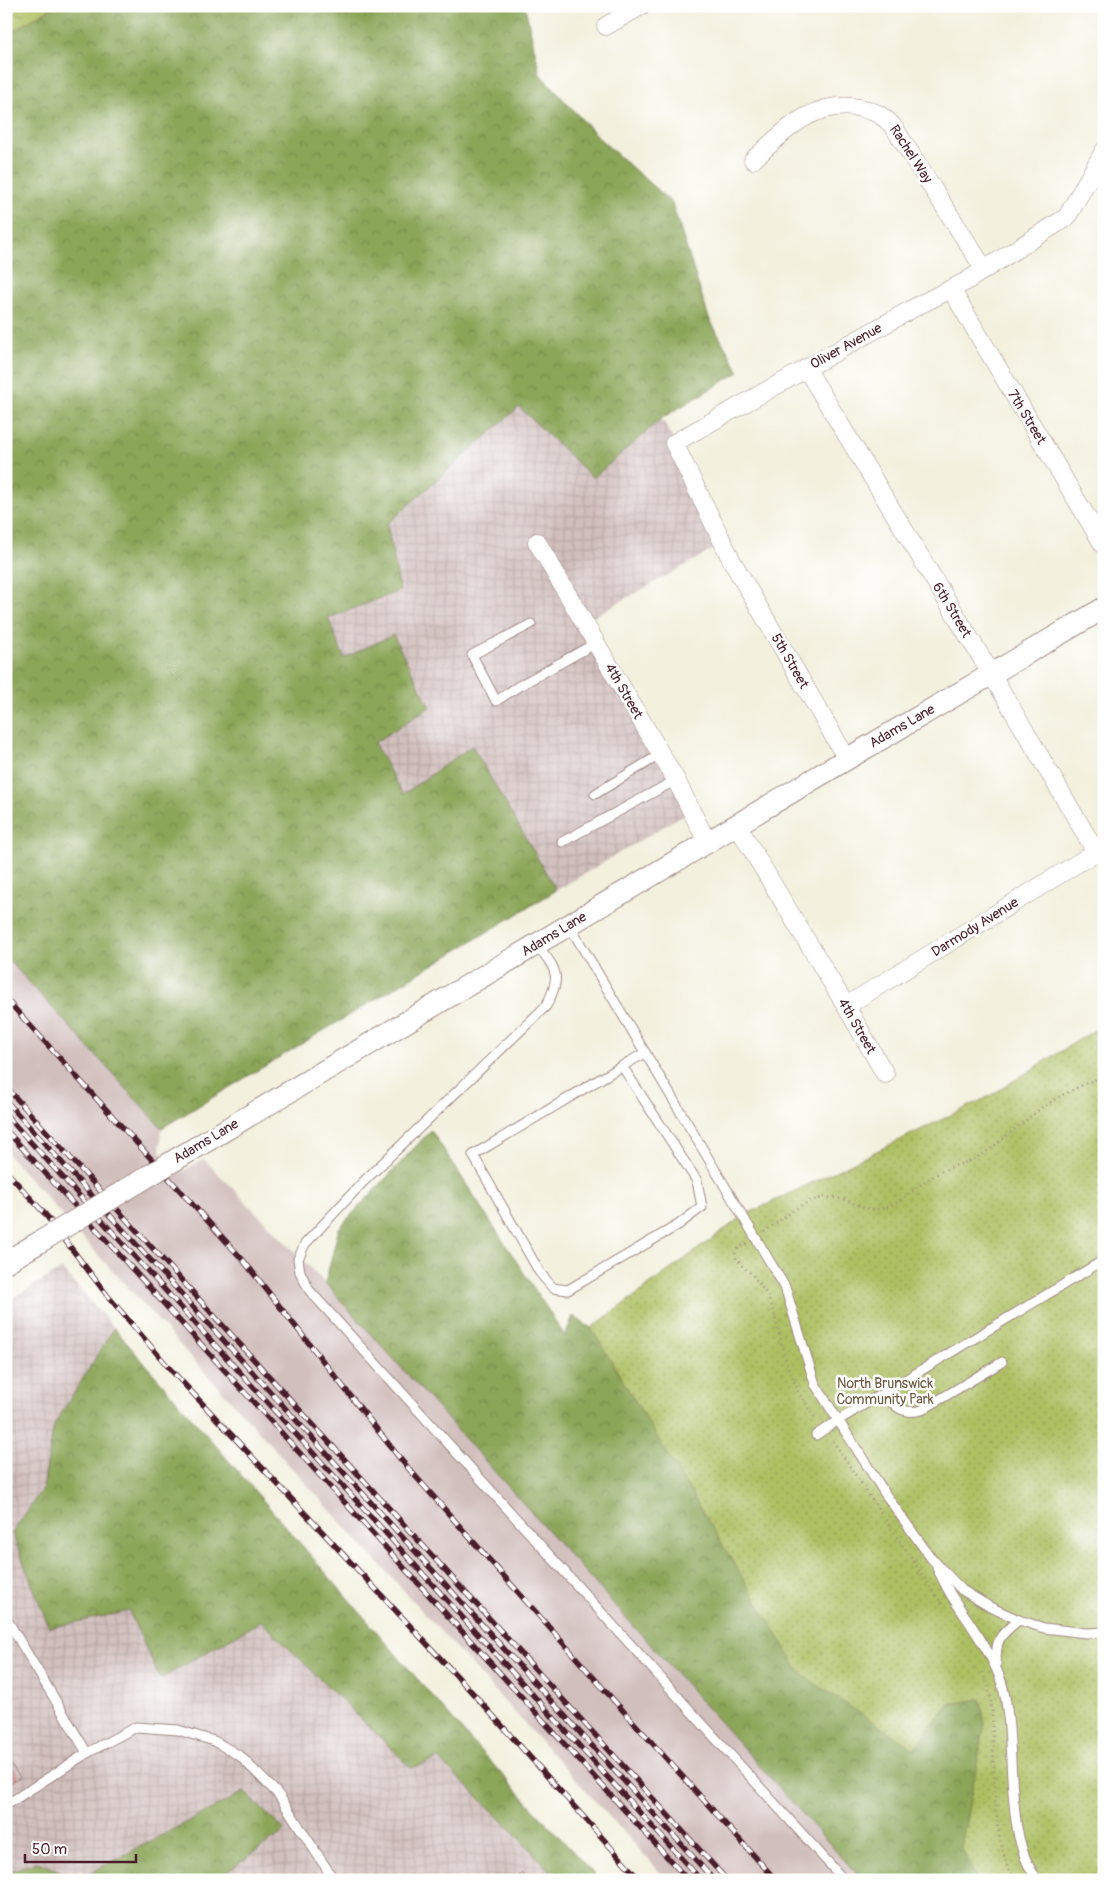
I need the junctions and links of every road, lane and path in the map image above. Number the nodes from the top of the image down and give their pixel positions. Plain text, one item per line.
1 (641, 6) edge
2 (606, 26) dead end
3 (1104, 151) edge
4 (754, 160) dead end
5 (984, 269) junction
6 (951, 289) junction
7 (806, 368) junction
8 (537, 542) dead end
9 (1104, 546) edge
10 (733, 563) joint
11 (1104, 608) edge
12 (531, 624) dead end
13 (596, 643) junction
14 (992, 675) junction
15 (660, 754) junction
16 (847, 758) junction
17 (676, 780) junction
18 (595, 794) dead end
19 (737, 825) junction
20 (562, 842) dead end
21 (707, 842) junction
22 (1100, 850) edge
23 (569, 924) junction
24 (537, 944) junction
25 (846, 1006) junction
26 (646, 1053) junction
27 (622, 1066) junction
28 (885, 1074) dead end
29 (1104, 1076) edge
30 (764, 1233) dead end
31 (748, 1244) dead end
32 (1104, 1260) edge
33 (6, 1262) edge
34 (1002, 1362) dead end
35 (884, 1393) junction
36 (816, 1420) dead end
37 (837, 1421) junction
38 (816, 1435) dead end
39 (833, 1441) dead end
40 (931, 1558) junction
41 (948, 1613) dead end
42 (6, 1618) edge
43 (1019, 1620) junction
44 (1104, 1632) edge
45 (982, 1668) dead end
46 (996, 1668) junction
47 (87, 1753) junction
48 (6, 1805) edge
49 (334, 1880) edge
50 (844, 1880) edge
51 (1016, 1880) edge
52 (1038, 1880) edge

1 - 2 street
3 - 5 street, Oliver Avenue
4 - 5 street, Rachel Way
5 - 6 street, Oliver Avenue
6 - 7 street, Oliver Avenue
6 - 9 street, 7th Street
7 - 10 street, Oliver Avenue
7 - 14 street, 6th Street
8 - 13 street, 4th Street
10 - 16 street, 5th Street
11 - 14 street, Adams Lane
12 - 13 lane
13 - 15 street, 4th Street
14 - 16 street, Adams Lane
14 - 22 street, 6th Street
15 - 17 street, 4th Street
15 - 18 lane
16 - 19 street, Adams Lane
17 - 20 lane
17 - 21 street, 4th Street
19 - 21 street, Adams Lane
19 - 25 street, 4th Street
21 - 23 street, Adams Lane
22 - 25 street, Darmody Avenue
23 - 24 street, Adams Lane
23 - 26 lane
24 - 33 street, Adams Lane, bridge
24 - 50 lane
25 - 28 street, 4th Street
26 - 27 lane
26 - 37 lane
27 - 27 lane
29 - 30 path
31 - 36 path
32 - 35 lane
34 - 35 lane
35 - 37 lane
37 - 38 lane
37 - 40 lane
39 - 41 path
40 - 43 lane
40 - 46 lane
42 - 47 lane
43 - 44 lane
43 - 46 lane
45 - 51 path
46 - 52 lane
47 - 48 lane
47 - 49 lane

